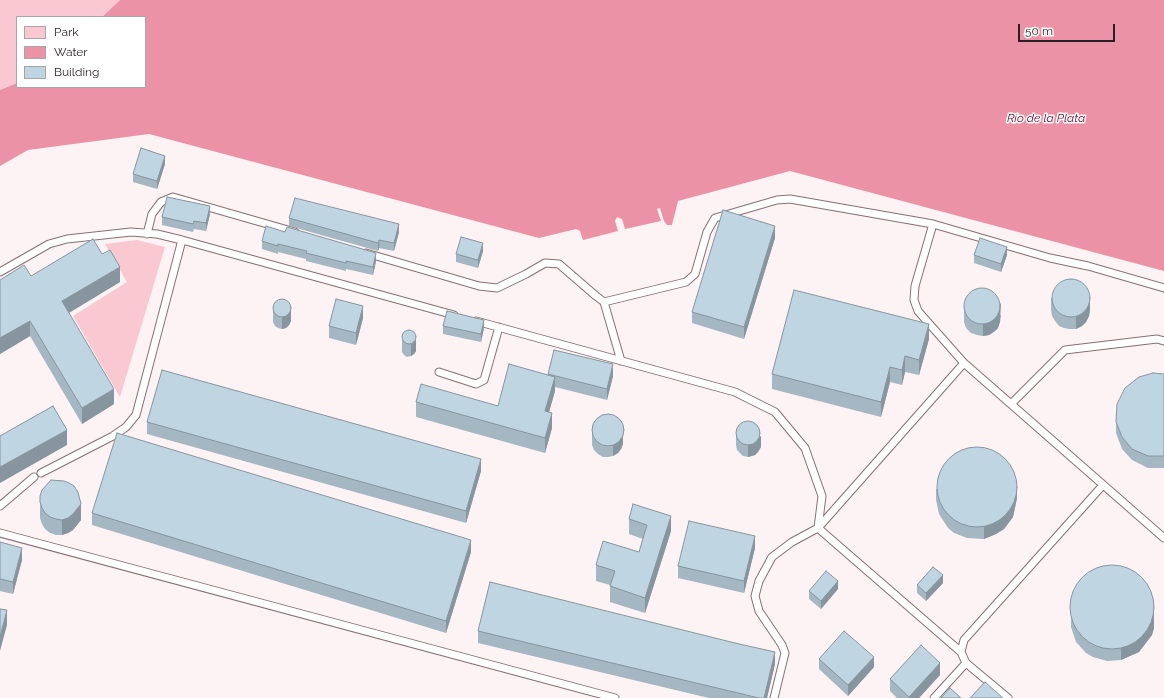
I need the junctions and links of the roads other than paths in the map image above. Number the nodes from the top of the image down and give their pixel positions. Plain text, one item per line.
1 (933, 224) junction
2 (147, 234) junction
3 (303, 235) edge
4 (182, 240) junction
5 (356, 250) edge
6 (0, 272) edge
7 (1164, 288) edge
8 (604, 302) junction
9 (461, 317) edge
10 (468, 319) edge
11 (499, 327) junction
12 (1164, 341) edge
13 (621, 361) junction
14 (964, 363) junction
15 (439, 372) dead end
16 (1011, 404) junction
17 (42, 473) dead end
18 (34, 477) dead end
19 (1103, 485) junction
20 (0, 506) edge
21 (818, 528) junction
22 (0, 534) edge
23 (1164, 538) edge
24 (961, 652) junction
25 (966, 663) junction
26 (615, 698) edge
27 (774, 698) edge
28 (934, 698) edge
29 (1008, 698) edge

1 - 7 lane
1 - 8 lane
1 - 14 lane
2 - 3 lane
2 - 4 lane
2 - 6 lane
4 - 9 lane
4 - 17 lane
5 - 8 lane
8 - 13 lane
10 - 11 lane
11 - 13 lane
11 - 15 lane
12 - 16 lane
13 - 21 lane
14 - 16 lane
14 - 21 lane
16 - 19 lane
18 - 20 lane
19 - 23 lane
19 - 24 lane
21 - 24 lane
21 - 27 lane
22 - 26 lane
24 - 25 lane
25 - 28 lane
25 - 29 lane

